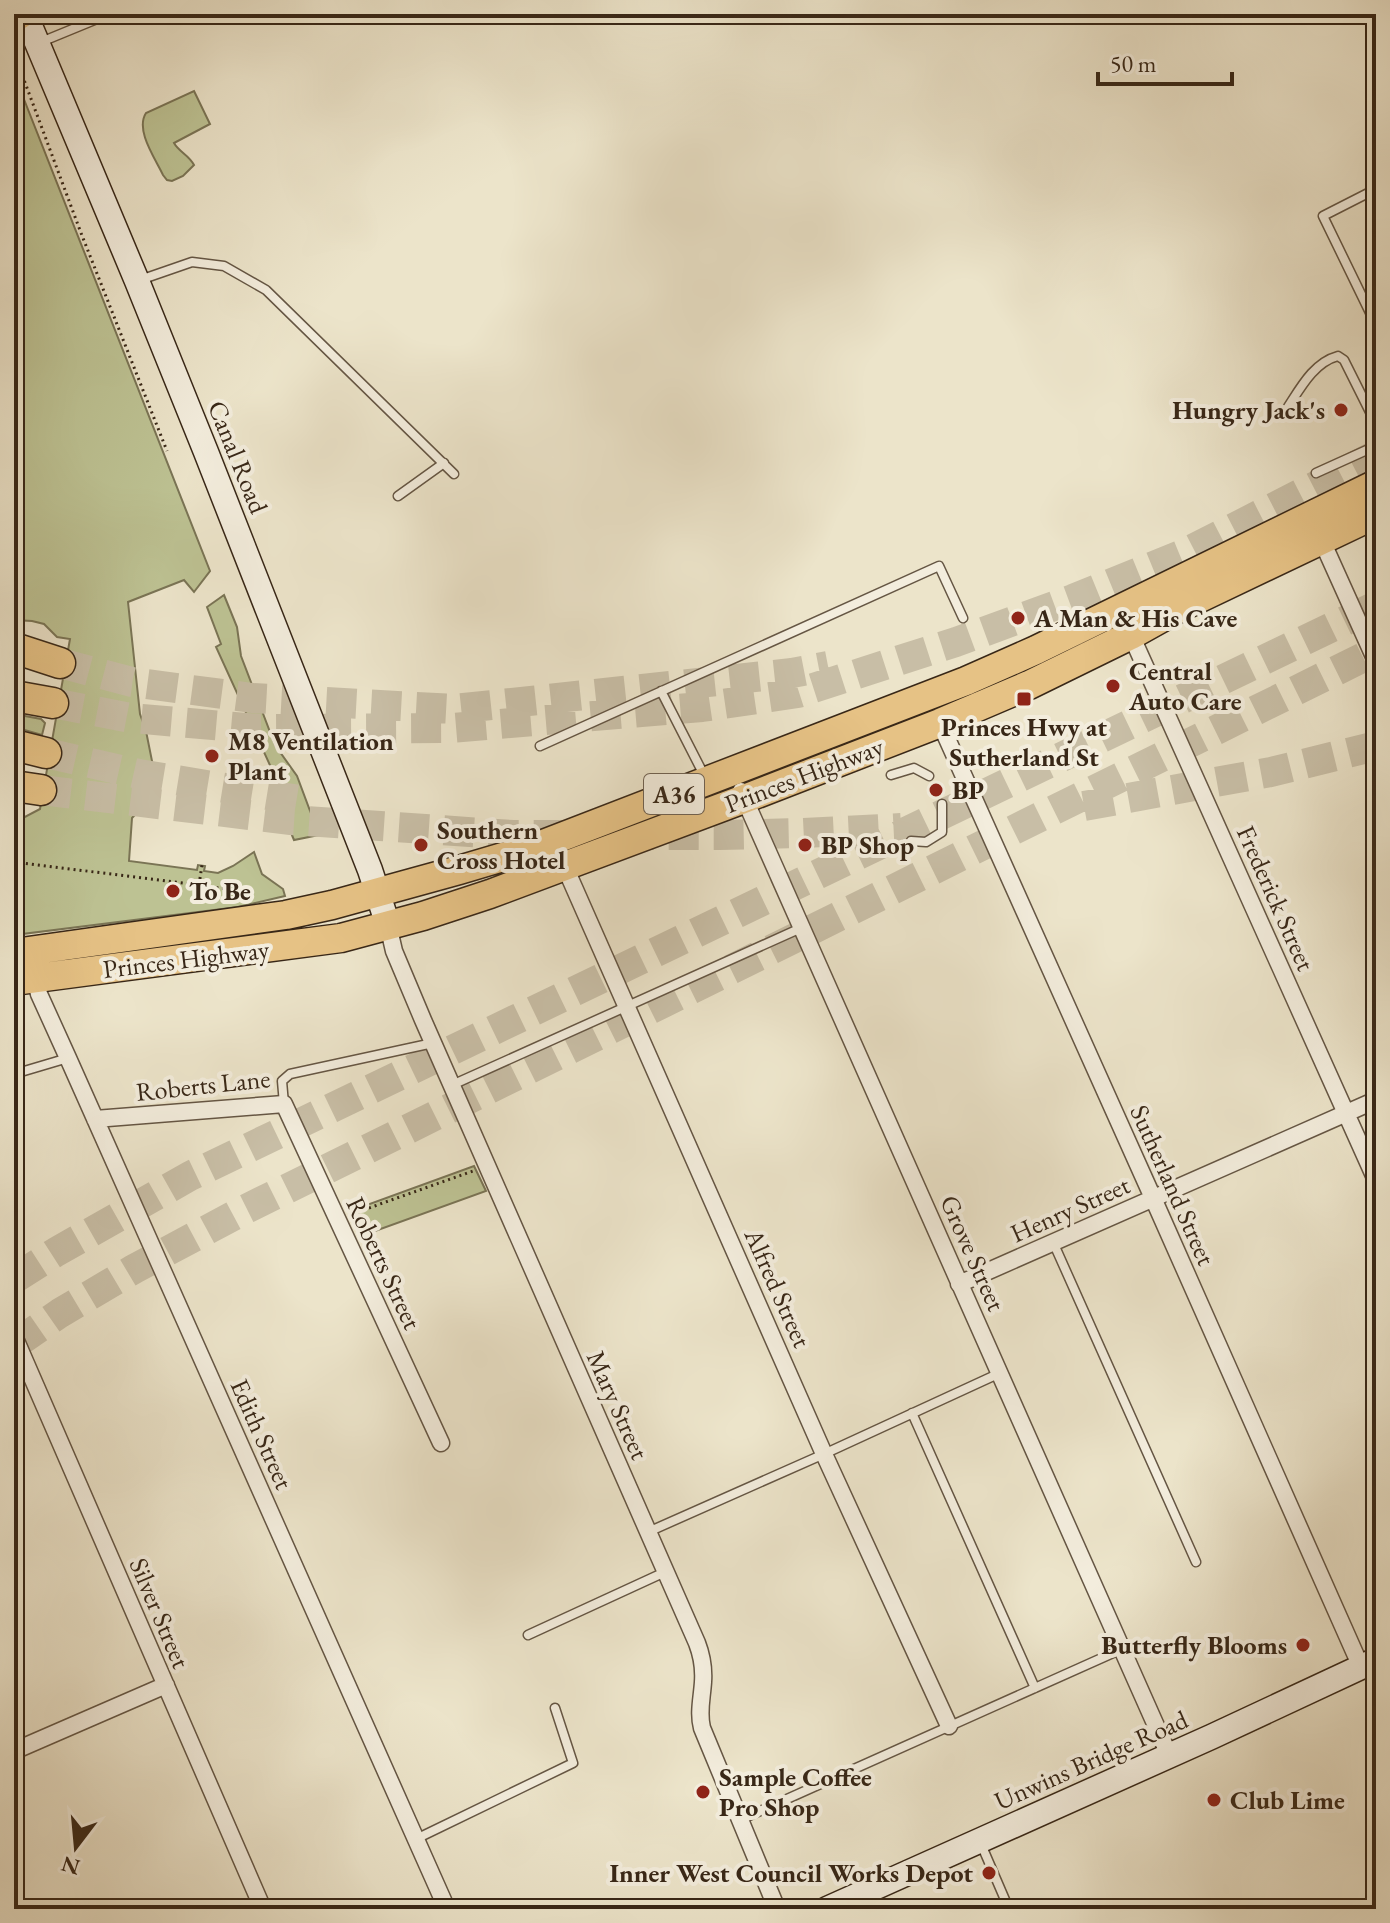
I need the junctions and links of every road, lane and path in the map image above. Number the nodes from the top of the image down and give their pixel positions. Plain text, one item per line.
1 (103, 14) edge
2 (19, 15) edge
3 (37, 43) junction
4 (14, 53) edge
5 (1376, 189) edge
6 (137, 281) junction
7 (1376, 325) edge
8 (1284, 413) dead end
9 (1376, 424) edge
10 (1376, 438) edge
11 (167, 451) dead end
12 (444, 463) junction
13 (1316, 473) dead end
14 (454, 474) dead end
15 (1376, 484) edge
16 (398, 496) dead end
17 (1376, 514) edge
18 (1322, 541) junction
19 (963, 618) dead end
20 (1370, 631) edge
21 (1131, 635) junction
22 (14, 648) edge
23 (1376, 661) edge
24 (60, 663) tunnel mouth
25 (661, 691) junction
26 (14, 696) edge
27 (53, 703) tunnel mouth
28 (940, 723) junction
29 (14, 745) edge
30 (540, 746) dead end
31 (46, 753) tunnel mouth
32 (734, 772) junction
33 (891, 775) dead end
34 (929, 776) dead end
35 (707, 781) junction
36 (744, 799) junction
37 (942, 804) dead end
38 (911, 841) dead end
39 (14, 862) edge
40 (202, 865) dead end
41 (565, 867) junction
42 (199, 885) junction
43 (378, 892) junction
44 (258, 899) dead end
45 (388, 925) junction
46 (801, 928) junction
47 (14, 953) edge
48 (25, 979) edge
49 (628, 1007) junction
50 (433, 1043) junction
51 (68, 1058) junction
52 (14, 1074) edge
53 (452, 1085) junction
54 (1376, 1100) edge
55 (284, 1104) junction
56 (1346, 1113) junction
57 (95, 1119) junction
58 (476, 1170) dead end
59 (1376, 1180) edge
60 (1153, 1198) junction
61 (337, 1219) junction
62 (1053, 1242) junction
63 (959, 1284) junction
64 (14, 1336) edge
65 (1001, 1373) junction
66 (912, 1413) junction
67 (441, 1443) dead end
68 (824, 1454) junction
69 (648, 1532) junction
70 (1196, 1562) dead end
71 (666, 1572) junction
72 (528, 1635) dead end
73 (1122, 1649) junction
74 (1368, 1663) edge
75 (166, 1685) junction
76 (1035, 1688) junction
77 (555, 1708) dead end
78 (949, 1726) junction
79 (14, 1751) edge
80 (1169, 1755) junction
81 (740, 1820) junction
82 (415, 1839) junction
83 (979, 1840) junction
84 (263, 1909) edge
85 (447, 1909) edge
86 (777, 1909) edge
87 (827, 1909) edge
88 (1009, 1909) edge

1 - 3 lane
2 - 3 main road, Canal Road
3 - 6 main road, Canal Road
4 - 11 path
5 - 7 lane
6 - 12 lane
6 - 43 main road, Canal Road
8 - 9 lane
10 - 13 lane
12 - 14 lane
12 - 16 lane
15 - 32 highway, Princes Highway / A36
17 - 18 highway, Princes Highway / A36
18 - 20 street
18 - 21 highway, Princes Highway / A36
19 - 25 lane
20 - 23 street
21 - 28 highway, Princes Highway / A36
21 - 56 street, Frederick Street
22 - 24 highway
25 - 30 lane
25 - 35 lane
26 - 27 highway
28 - 36 highway, Princes Highway / A36
28 - 60 street, Sutherland Street
29 - 31 highway
32 - 35 highway, Princes Highway / A36
32 - 36 street, Grove Street
33 - 34 lane
35 - 43 highway, Princes Highway / A36
36 - 41 highway, Princes Highway / A36
36 - 46 street, Grove Street
37 - 38 lane
39 - 42 path
40 - 42 path
41 - 45 highway, Princes Highway / A36
41 - 49 street, Alfred Street
42 - 44 path
43 - 45 main road, Canal Road
43 - 47 highway, Princes Highway / A36
45 - 48 highway, Princes Highway / A36
45 - 50 street, Mary Street
46 - 49 lane
46 - 63 street, Grove Street
48 - 51 street, Edith Street
49 - 53 lane
49 - 68 street, Alfred Street
50 - 53 street, Mary Street
50 - 55 lane, Roberts Lane
51 - 52 lane
51 - 57 street, Edith Street
53 - 69 street, Mary Street
54 - 56 street, Henry Street
55 - 57 street, Roberts Lane
55 - 61 street, Roberts Street
56 - 59 street, Frederick Street
56 - 60 street, Henry Street
57 - 82 street, Edith Street
58 - 61 path
60 - 62 street, Henry Street
60 - 74 street, Sutherland Street
61 - 67 street, Roberts Street
62 - 63 street, Henry Street
62 - 70 lane
63 - 65 street, Grove Street
64 - 75 street, Silver Street
65 - 66 lane
65 - 73 street, Grove Street
66 - 68 lane
66 - 76 lane
68 - 69 lane
68 - 78 street, Alfred Street
69 - 71 street, Mary Street
71 - 72 lane
71 - 81 street, Mary Street
73 - 76 lane
73 - 80 street, Grove Street
74 - 80 main road, Unwins Bridge Road
75 - 79 street
75 - 84 street, Silver Street
76 - 78 lane
77 - 82 lane
78 - 81 lane
80 - 83 main road, Unwins Bridge Road
81 - 86 street, Mary Street
82 - 85 street, Edith Street
83 - 87 main road, Unwins Bridge Road
83 - 88 lane

